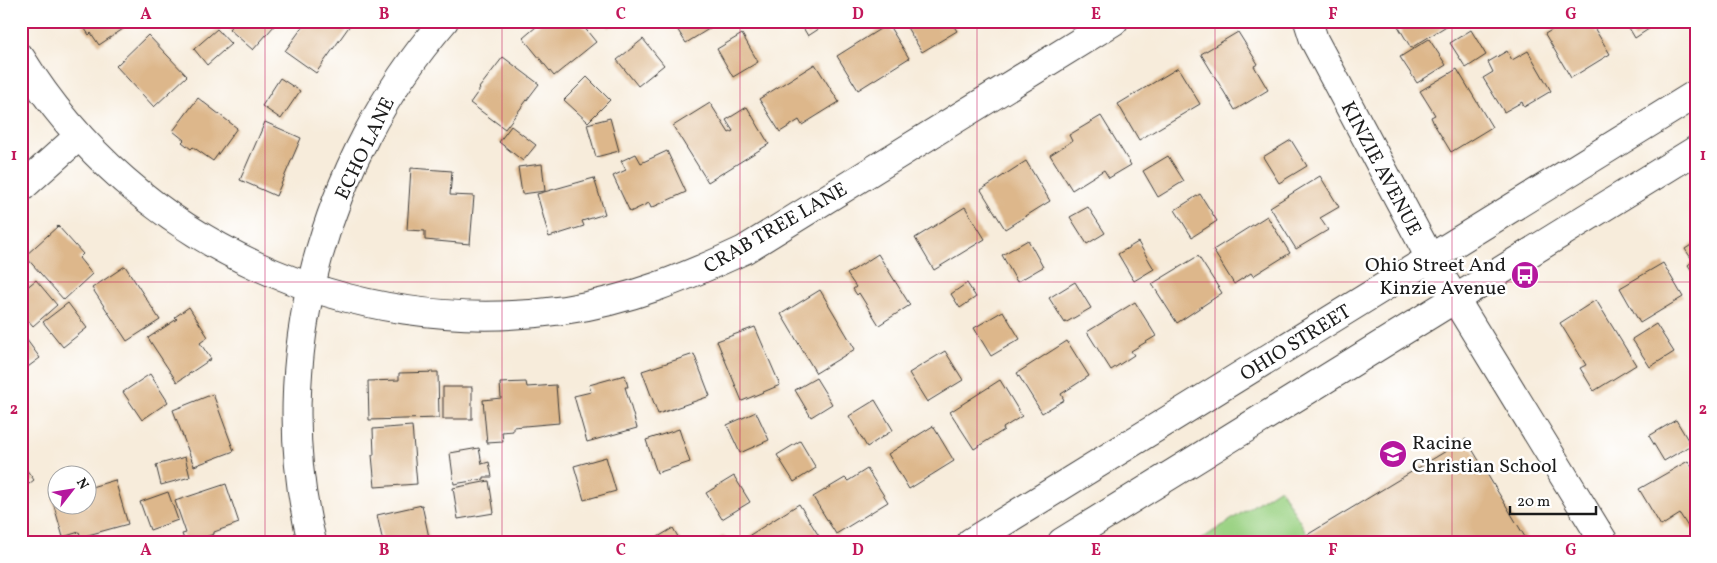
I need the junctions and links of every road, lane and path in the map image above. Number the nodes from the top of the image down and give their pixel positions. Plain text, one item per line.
1 (444, 21) edge
2 (1114, 21) edge
3 (1308, 21) edge
4 (21, 58) edge
5 (1696, 94) edge
6 (79, 136) junction
7 (1696, 150) edge
8 (21, 188) edge
9 (1430, 258) junction
10 (311, 288) junction
11 (1455, 300) junction
12 (312, 542) edge
13 (971, 542) edge
14 (1062, 542) edge
15 (1604, 542) edge

1 - 10 street, ECHO LANE
2 - 10 street, CRAB TREE LANE
3 - 9 street, KINZIE AVENUE
4 - 6 street, CRAB TREE LANE
5 - 9 street, OHIO STREET
6 - 8 street
6 - 10 street, CRAB TREE LANE
7 - 11 street
9 - 11 street, KINZIE AVENUE
9 - 13 street, OHIO STREET
10 - 12 street, ECHO LANE
11 - 14 street
11 - 15 street, KINZIE AVENUE

